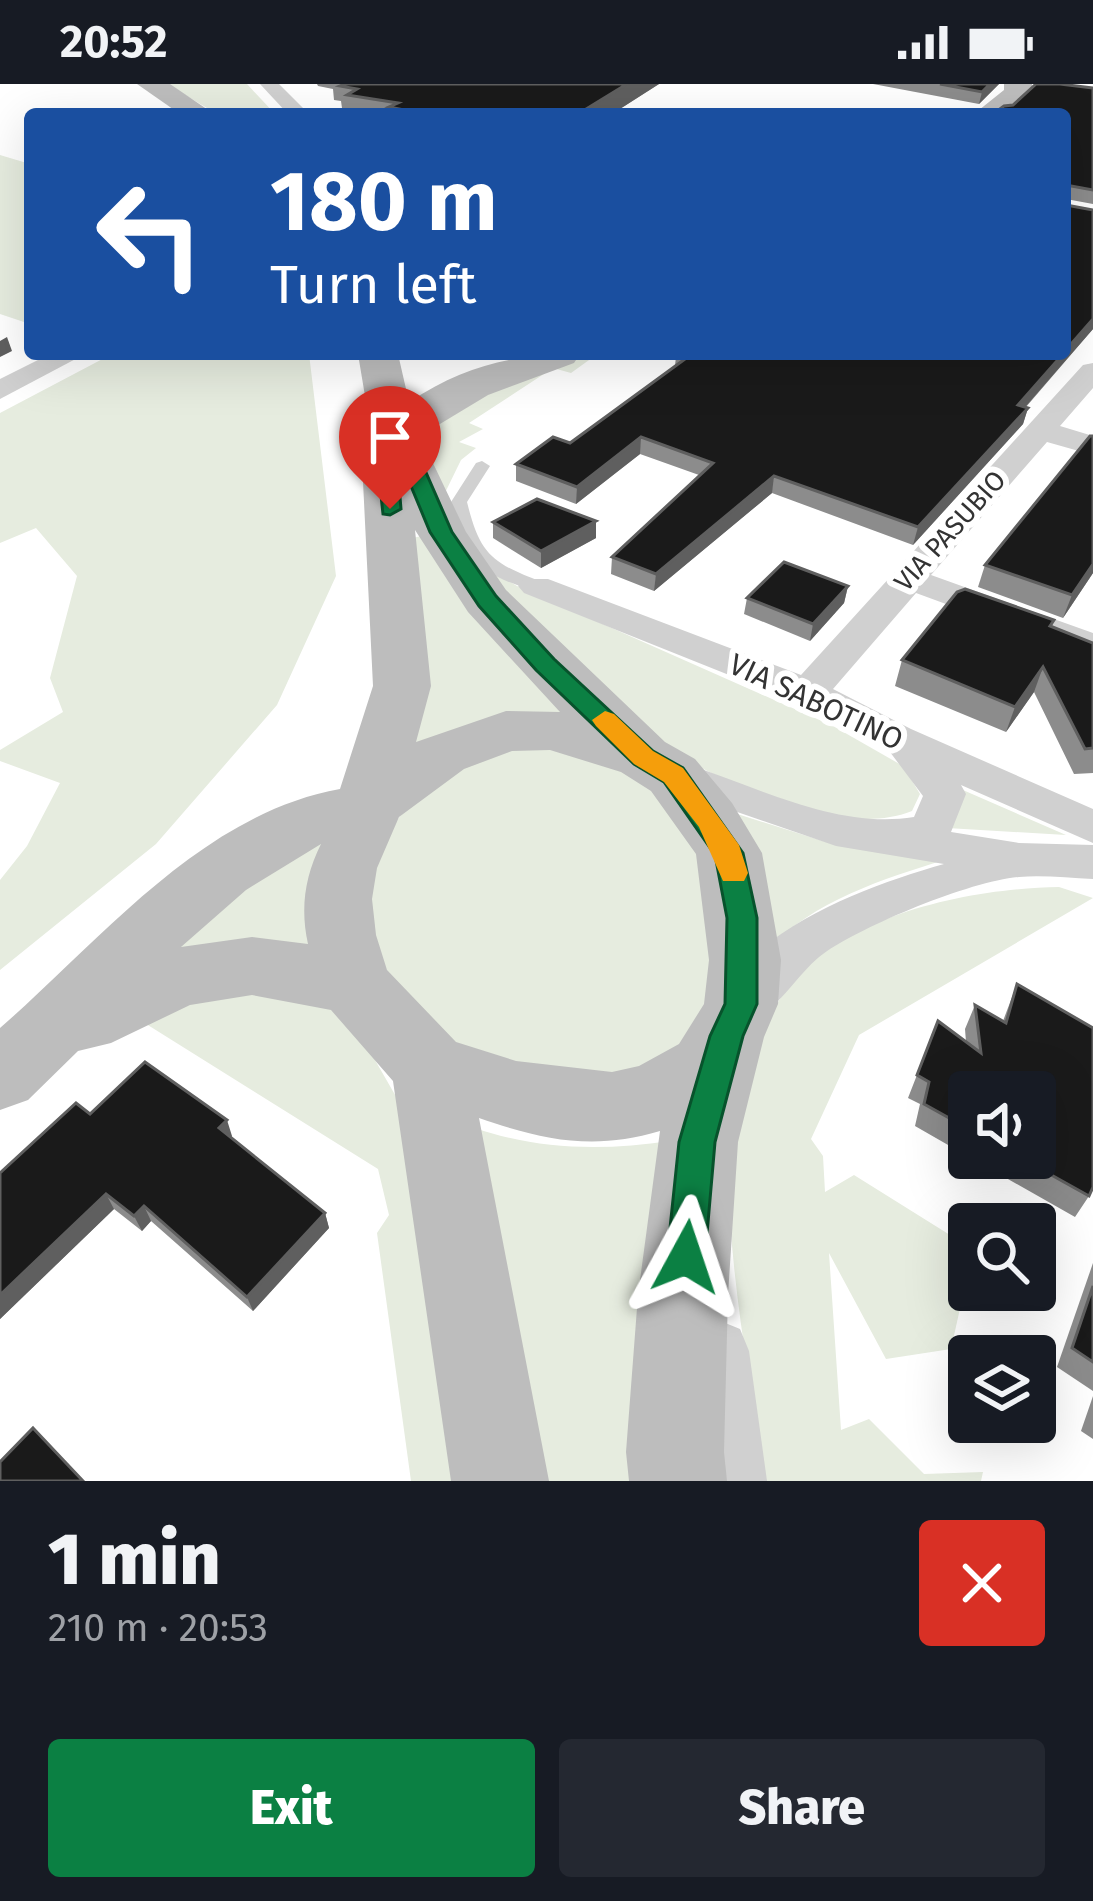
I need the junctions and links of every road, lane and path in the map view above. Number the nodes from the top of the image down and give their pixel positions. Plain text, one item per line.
1 (151, 84) edge
2 (269, 84) edge
3 (1018, 84) edge
4 (190, 108) edge
5 (293, 108) edge
6 (997, 108) edge
7 (59, 360) edge
8 (492, 360) edge
9 (543, 360) edge
10 (381, 369) edge
11 (1093, 371) edge
12 (0, 390) edge
13 (1040, 430) junction
14 (395, 437) junction
15 (1093, 446) edge
16 (482, 466) dead end
17 (908, 578) junction
18 (536, 586) joint
19 (1093, 646) edge
20 (808, 692) junction
21 (897, 739) junction
22 (658, 766) junction
23 (372, 805) junction
24 (1093, 827) edge
25 (882, 838) junction
26 (1019, 860) junction
27 (1093, 862) edge
28 (355, 985) junction
29 (734, 1020) junction
30 (17, 1062) edge
31 (430, 1068) junction
32 (697, 1142) junction
33 (500, 1481) edge
34 (678, 1481) edge
35 (734, 1481) edge

1 - 4 main road
2 - 5 street
3 - 6 main road
7 - 12 street
8 - 10 main road
9 - 14 main road
10 - 14 main road
11 - 13 street, VIA PASUBIO
13 - 15 street
13 - 17 street, VIA PASUBIO
14 - 22 main road
14 - 23 main road
16 - 18 lane
17 - 19 street
17 - 20 street, VIA PASUBIO
18 - 20 street, VIA SABOTINO
20 - 21 street, VIA SABOTINO
21 - 24 street, VIA SABOTINO
21 - 25 street
22 - 23 main road
22 - 25 street
22 - 29 main road
23 - 28 main road
23 - 30 main road
25 - 26 street
26 - 27 street
26 - 29 street
28 - 30 main road
28 - 31 main road
29 - 31 main road
29 - 32 main road
31 - 33 main road
32 - 34 main road
32 - 35 street

